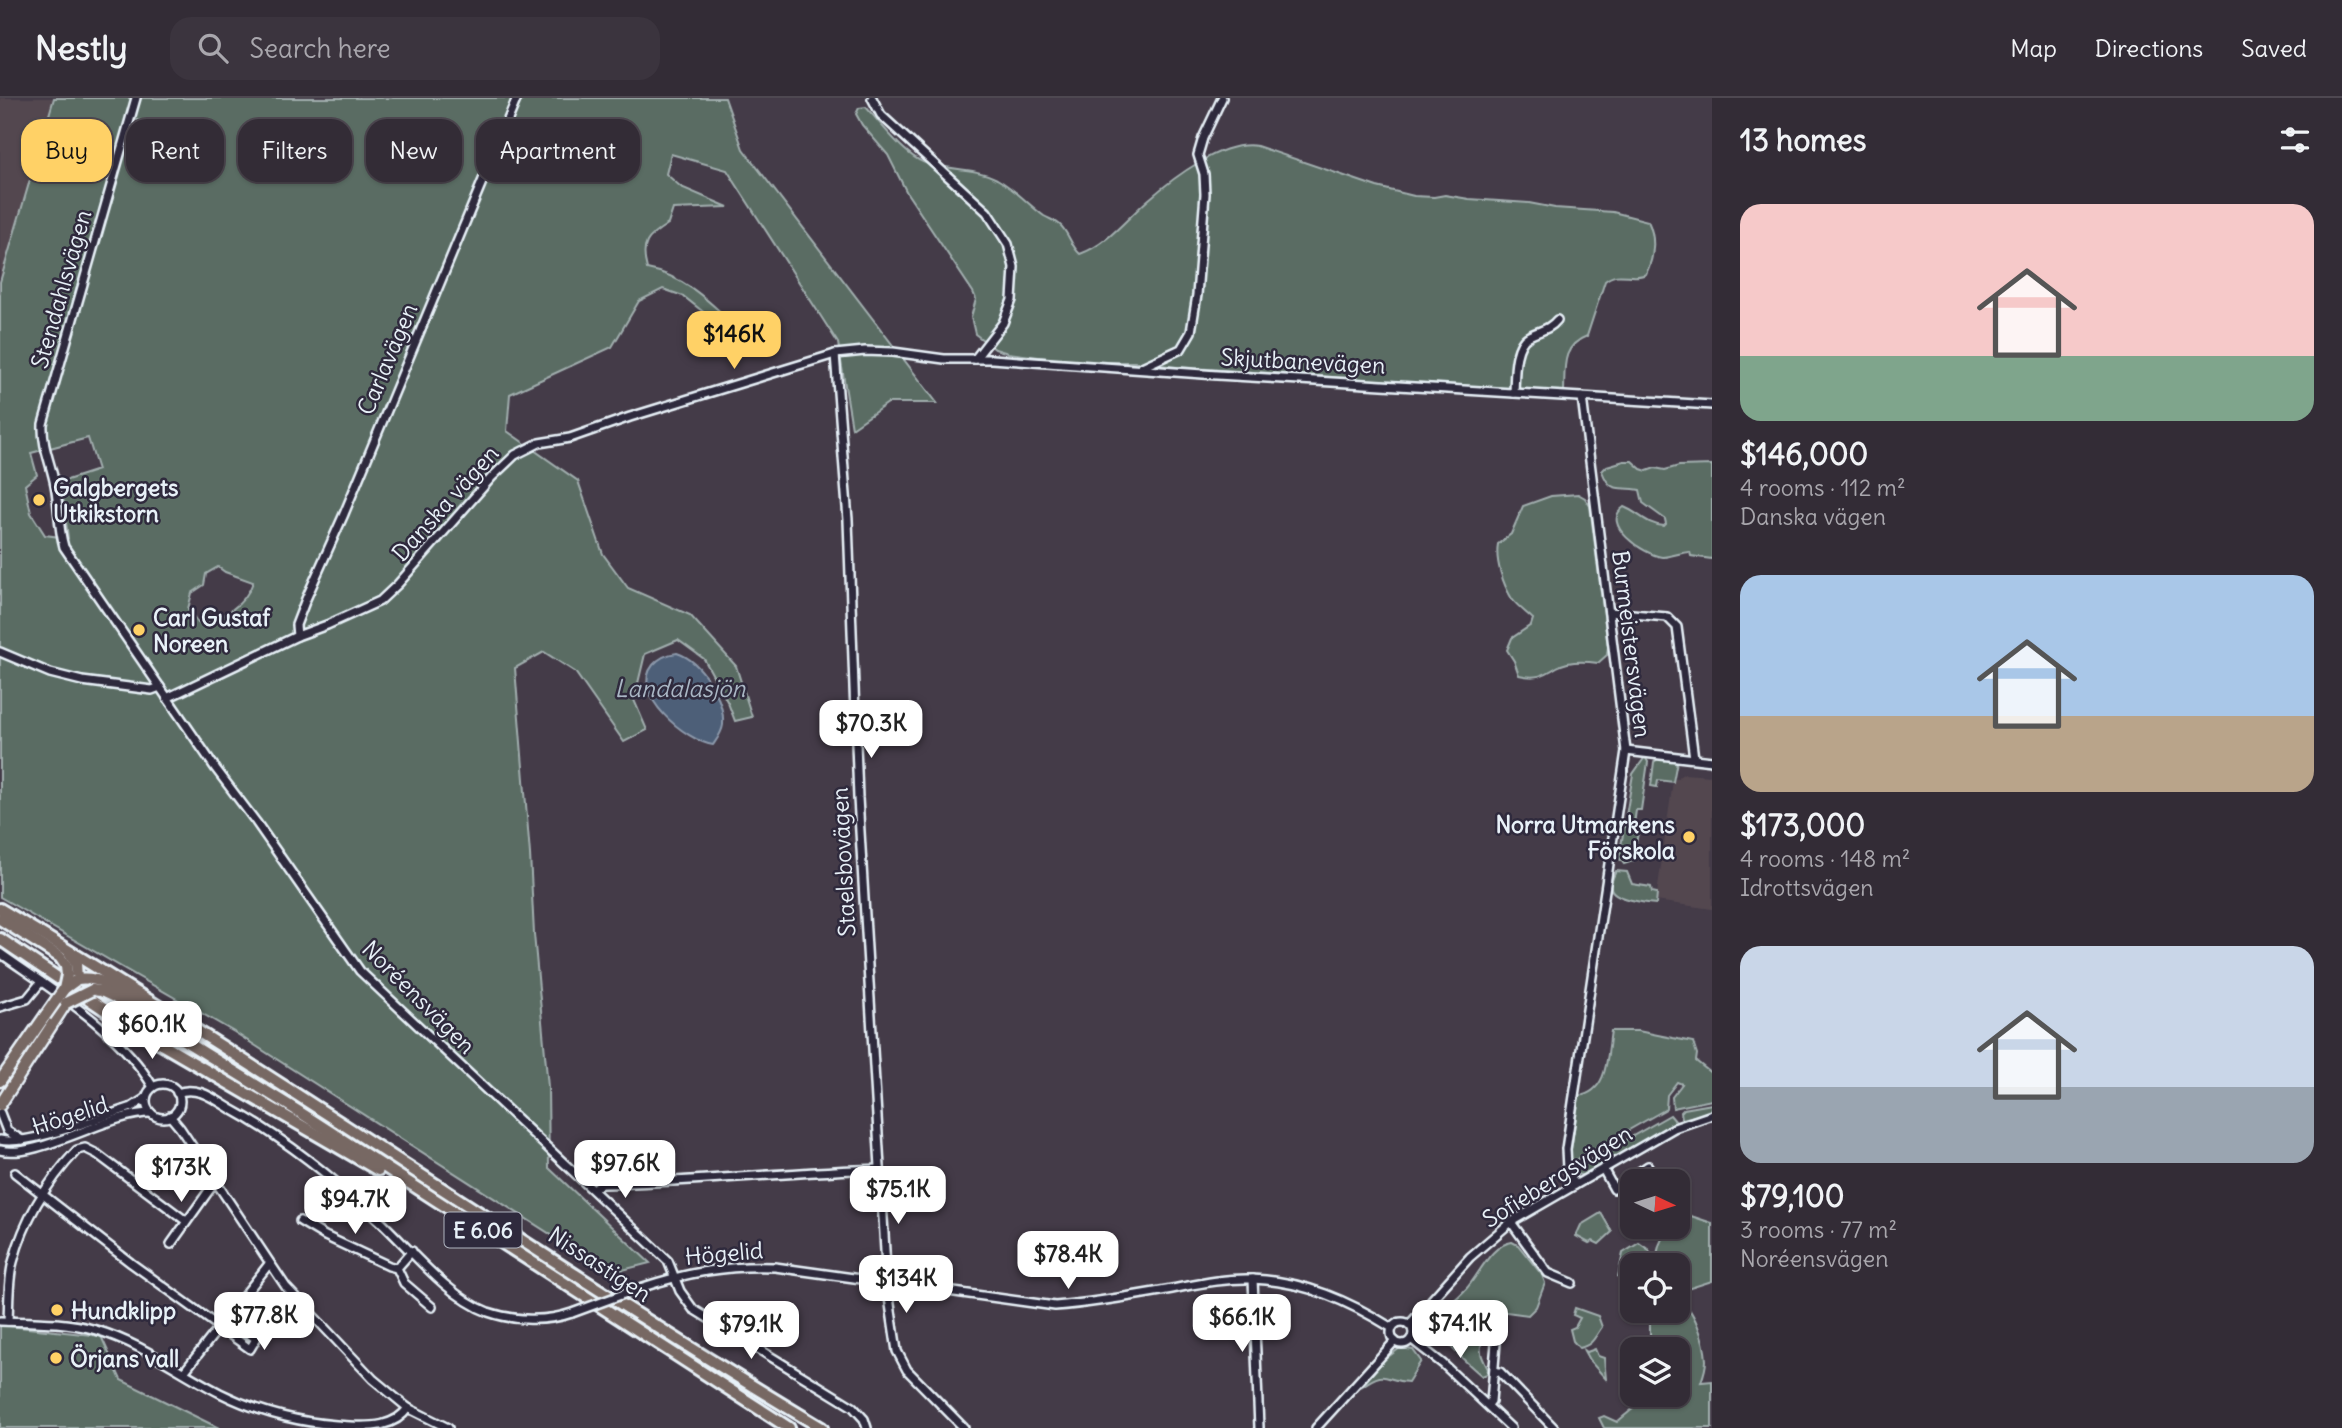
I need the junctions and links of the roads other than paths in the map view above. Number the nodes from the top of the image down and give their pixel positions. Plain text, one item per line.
1 (136, 98) edge
2 (517, 98) edge
3 (872, 98) edge
4 (1222, 98) edge
5 (1557, 320) dead end
6 (893, 352) joint
7 (835, 354) junction
8 (975, 359) junction
9 (1137, 369) junction
10 (1514, 393) junction
11 (1582, 397) junction
12 (1712, 405) edge
13 (56, 493) joint
14 (1609, 612) junction
15 (296, 636) junction
16 (0, 652) edge
17 (160, 687) junction
18 (167, 698) junction
19 (1626, 751) junction
20 (1693, 758) junction
21 (1712, 761) edge
22 (0, 909) edge
23 (0, 919) edge
24 (0, 939) edge
25 (64, 947) junction
26 (0, 953) edge
27 (74, 979) junction
28 (41, 982) junction
29 (64, 989) joint
30 (66, 1003) junction
31 (0, 1007) edge
32 (49, 1019) junction
33 (180, 1019) junction
34 (0, 1081) edge
35 (153, 1087) junction
36 (177, 1093) junction
37 (146, 1098) junction
38 (0, 1105) edge
39 (0, 1113) edge
40 (151, 1113) junction
41 (1712, 1115) edge
42 (170, 1116) junction
43 (0, 1140) edge
44 (22, 1140) junction
45 (0, 1150) edge
46 (1648, 1166) dead end
47 (880, 1169) junction
48 (1603, 1169) junction
49 (15, 1173) dead end
50 (215, 1182) junction
51 (1575, 1185) junction
52 (593, 1189) junction
53 (422, 1191) junction
54 (43, 1195) junction
55 (187, 1221) junction
56 (300, 1221) dead end
57 (1511, 1222) junction
58 (171, 1244) dead end
59 (412, 1251) junction
60 (269, 1264) junction
61 (397, 1268) junction
62 (675, 1276) junction
63 (1253, 1279) junction
64 (1572, 1283) dead end
65 (887, 1284) junction
66 (432, 1307) dead end
67 (226, 1316) junction
68 (1498, 1320) dead end
69 (4, 1321) edge
70 (1409, 1325) junction
71 (219, 1326) junction
72 (1392, 1328) junction
73 (1411, 1339) junction
74 (1395, 1341) junction
75 (184, 1372) junction
76 (1494, 1372) junction
77 (1488, 1405) junction
78 (408, 1408) junction
79 (448, 1428) edge
80 (789, 1428) edge
81 (822, 1428) edge
82 (867, 1428) edge
83 (964, 1428) edge
84 (1259, 1428) edge
85 (1316, 1428) edge
86 (1511, 1428) edge
87 (1554, 1428) edge

1 - 13 street, Stendahlsvägen
2 - 15 street, Carlavägen
3 - 8 street
4 - 9 street
5 - 10 street
6 - 7 street, Danska vägen
6 - 8 street, Skjutbanevägen
7 - 15 street, Danska vägen
7 - 47 street, Staelsbovägen
8 - 9 street, Skjutbanevägen
9 - 10 street, Skjutbanevägen
10 - 11 street, Skjutbanevägen
11 - 12 street, Skjutbanevägen
11 - 14 street, Burmeistersvägen
13 - 17 street, Noréensvägen
14 - 19 street, Burmeistersvägen
14 - 20 street
15 - 18 street, Danska vägen
16 - 17 street
17 - 18 street, Noréensvägen
18 - 52 street, Noréensvägen
19 - 20 street
19 - 51 street, Burmeistersvägen
20 - 21 street
22 - 25 highway, E 6.06
23 - 27 highway
24 - 53 highway, E 6.06
25 - 27 highway
25 - 33 highway, E 6.06
26 - 28 street
27 - 29 highway, bridge
27 - 30 main road, bridge
27 - 33 highway
28 - 31 street
28 - 35 street
29 - 32 main road, bridge
30 - 32 main road
30 - 53 highway, E 6.06, bridge
32 - 34 main road
32 - 38 main road
33 - 81 highway, Nissastigen / E 6.06
35 - 36 street
35 - 37 street
36 - 42 street
36 - 59 street, Högelid
37 - 40 street
37 - 44 street, Högelid
39 - 44 street, Högelid
40 - 42 street
40 - 45 street, Högelid
41 - 48 street, Sofiebergsvägen
42 - 50 street
43 - 44 street, Högelid
46 - 48 street
47 - 52 street
47 - 65 street, Staelsbovägen
48 - 51 street, Sofiebergsvägen
49 - 54 street
50 - 55 street
50 - 60 street
51 - 57 street, Sofiebergsvägen
52 - 62 street, Noréensvägen
53 - 80 highway, Nissastigen / E 6.06
54 - 55 street
54 - 69 street
54 - 71 street
55 - 58 street
56 - 61 street
57 - 64 street
57 - 70 street, Sofiebergsvägen
59 - 61 street
59 - 62 street, Högelid, bridge
60 - 67 street
60 - 78 street
61 - 66 street
62 - 65 street, Högelid
62 - 82 street, Noréensvägen
63 - 65 street, Högelid
63 - 72 street, Högelid
63 - 84 street
65 - 83 street, Staelsbovägen
67 - 71 street
67 - 71 street
68 - 76 street
69 - 75 street
70 - 72 street
70 - 73 street
71 - 75 street
72 - 74 street
73 - 74 street
73 - 77 street
74 - 85 street
75 - 78 street
76 - 77 street
76 - 87 street
77 - 86 street
78 - 79 street

